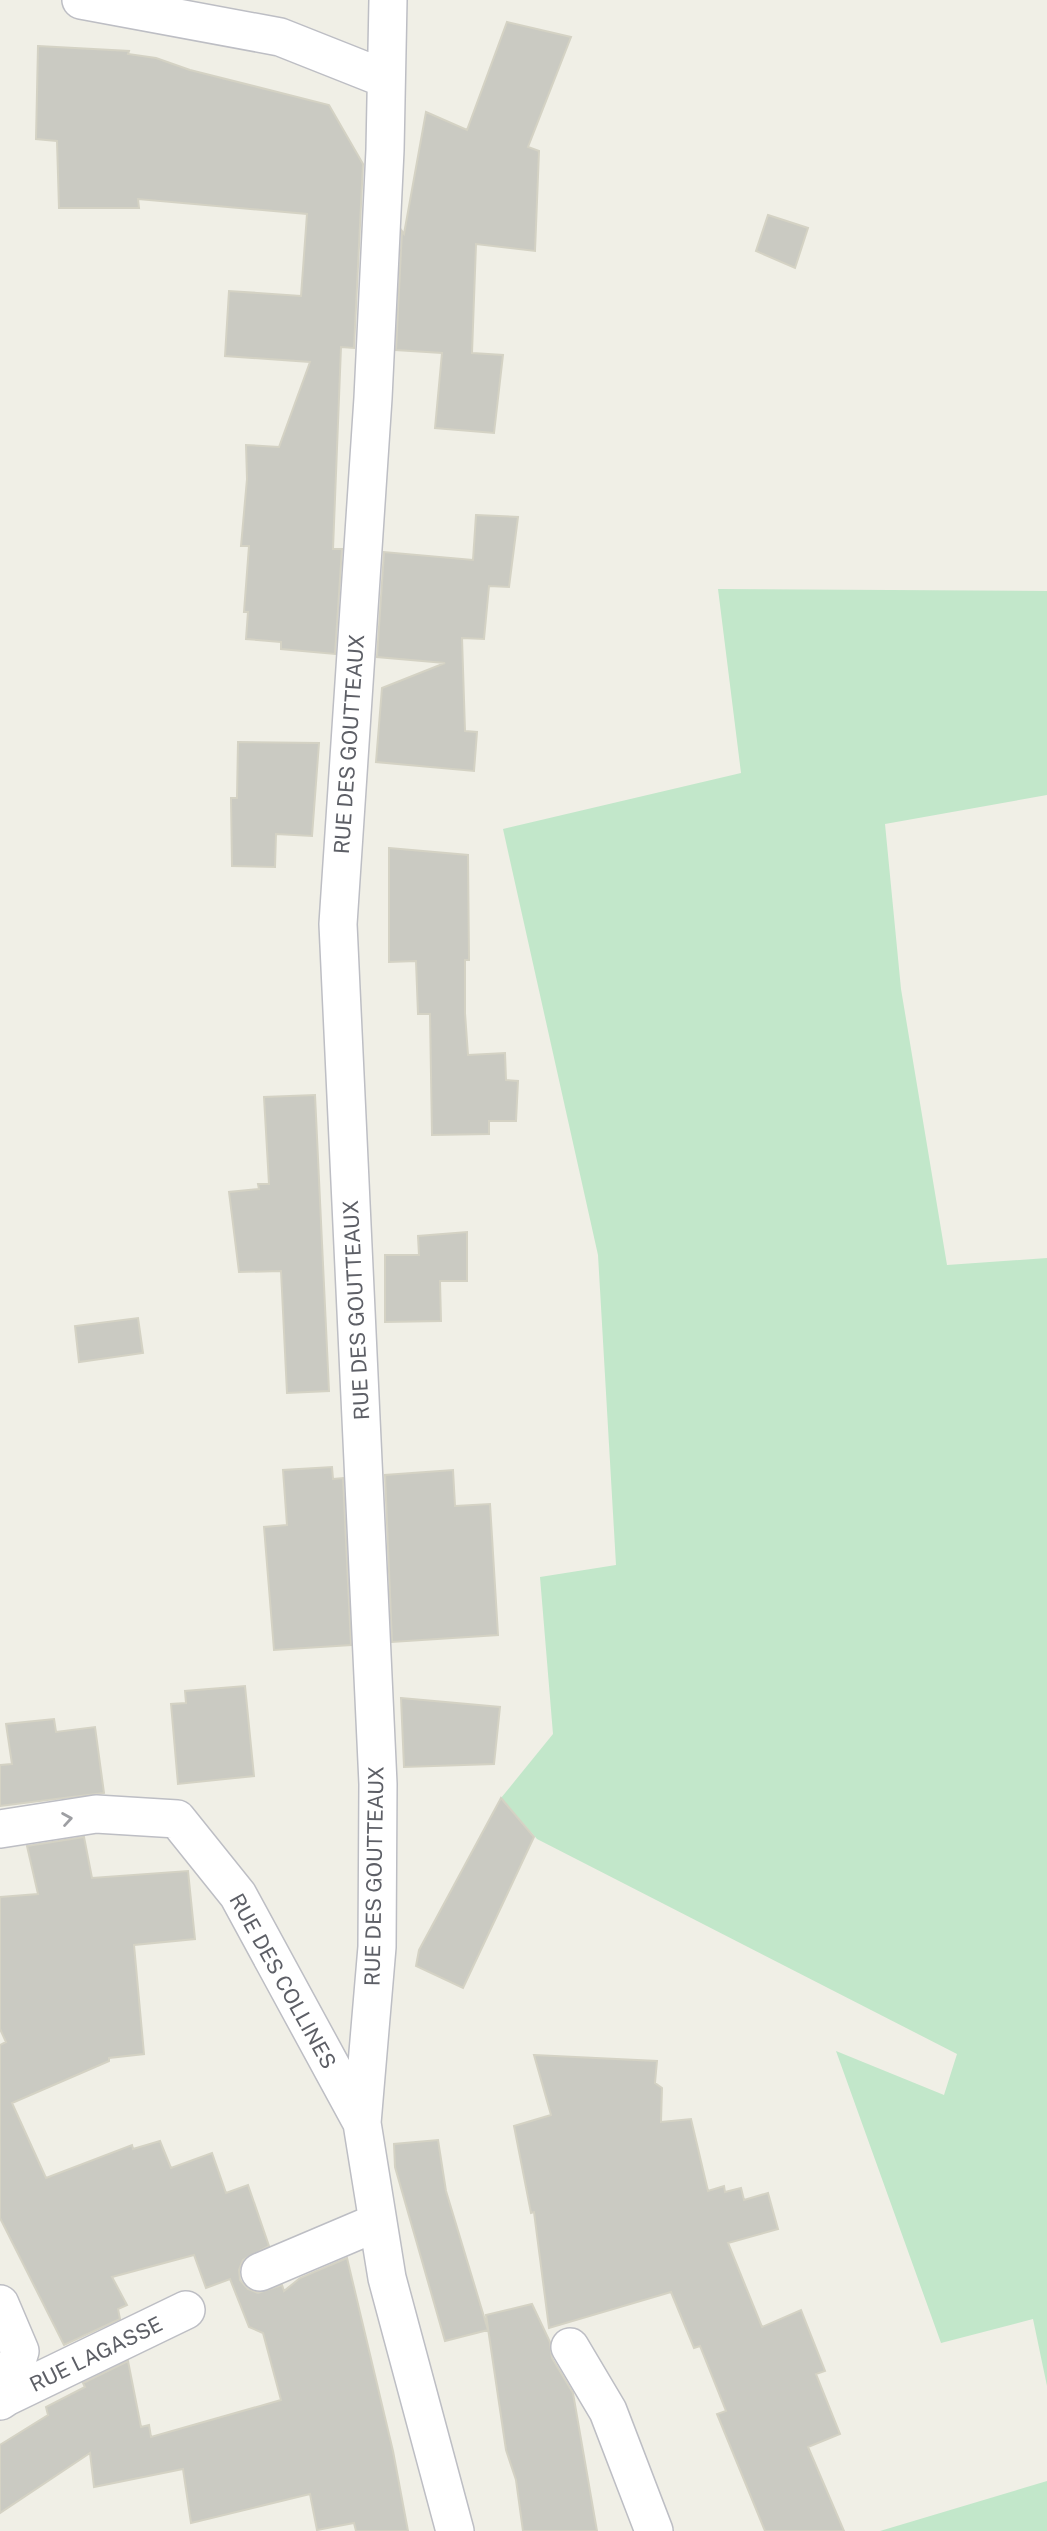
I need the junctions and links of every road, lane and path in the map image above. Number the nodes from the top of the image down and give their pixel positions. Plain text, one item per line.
1 (80, 0) edge
2 (388, 0) edge
3 (386, 79) junction
4 (0, 1829) edge
5 (362, 2123) junction
6 (378, 2222) junction
7 (260, 2273) dead end
8 (0, 2304) edge
9 (186, 2310) dead end
10 (570, 2347) dead end
11 (3, 2399) edge
12 (455, 2531) edge
13 (654, 2531) edge

1 - 3 street
2 - 3 street, RUE DES GOUTTEAUX
3 - 5 street, RUE DES GOUTTEAUX
4 -> 5 street, RUE DES COLLINES
5 - 6 street, RUE DES GOUTTEAUX
6 - 7 street
6 - 12 street, RUE DES GOUTTEAUX
8 - 11 street, RUE LAGASSE
9 - 11 street, RUE LAGASSE
10 - 13 street

